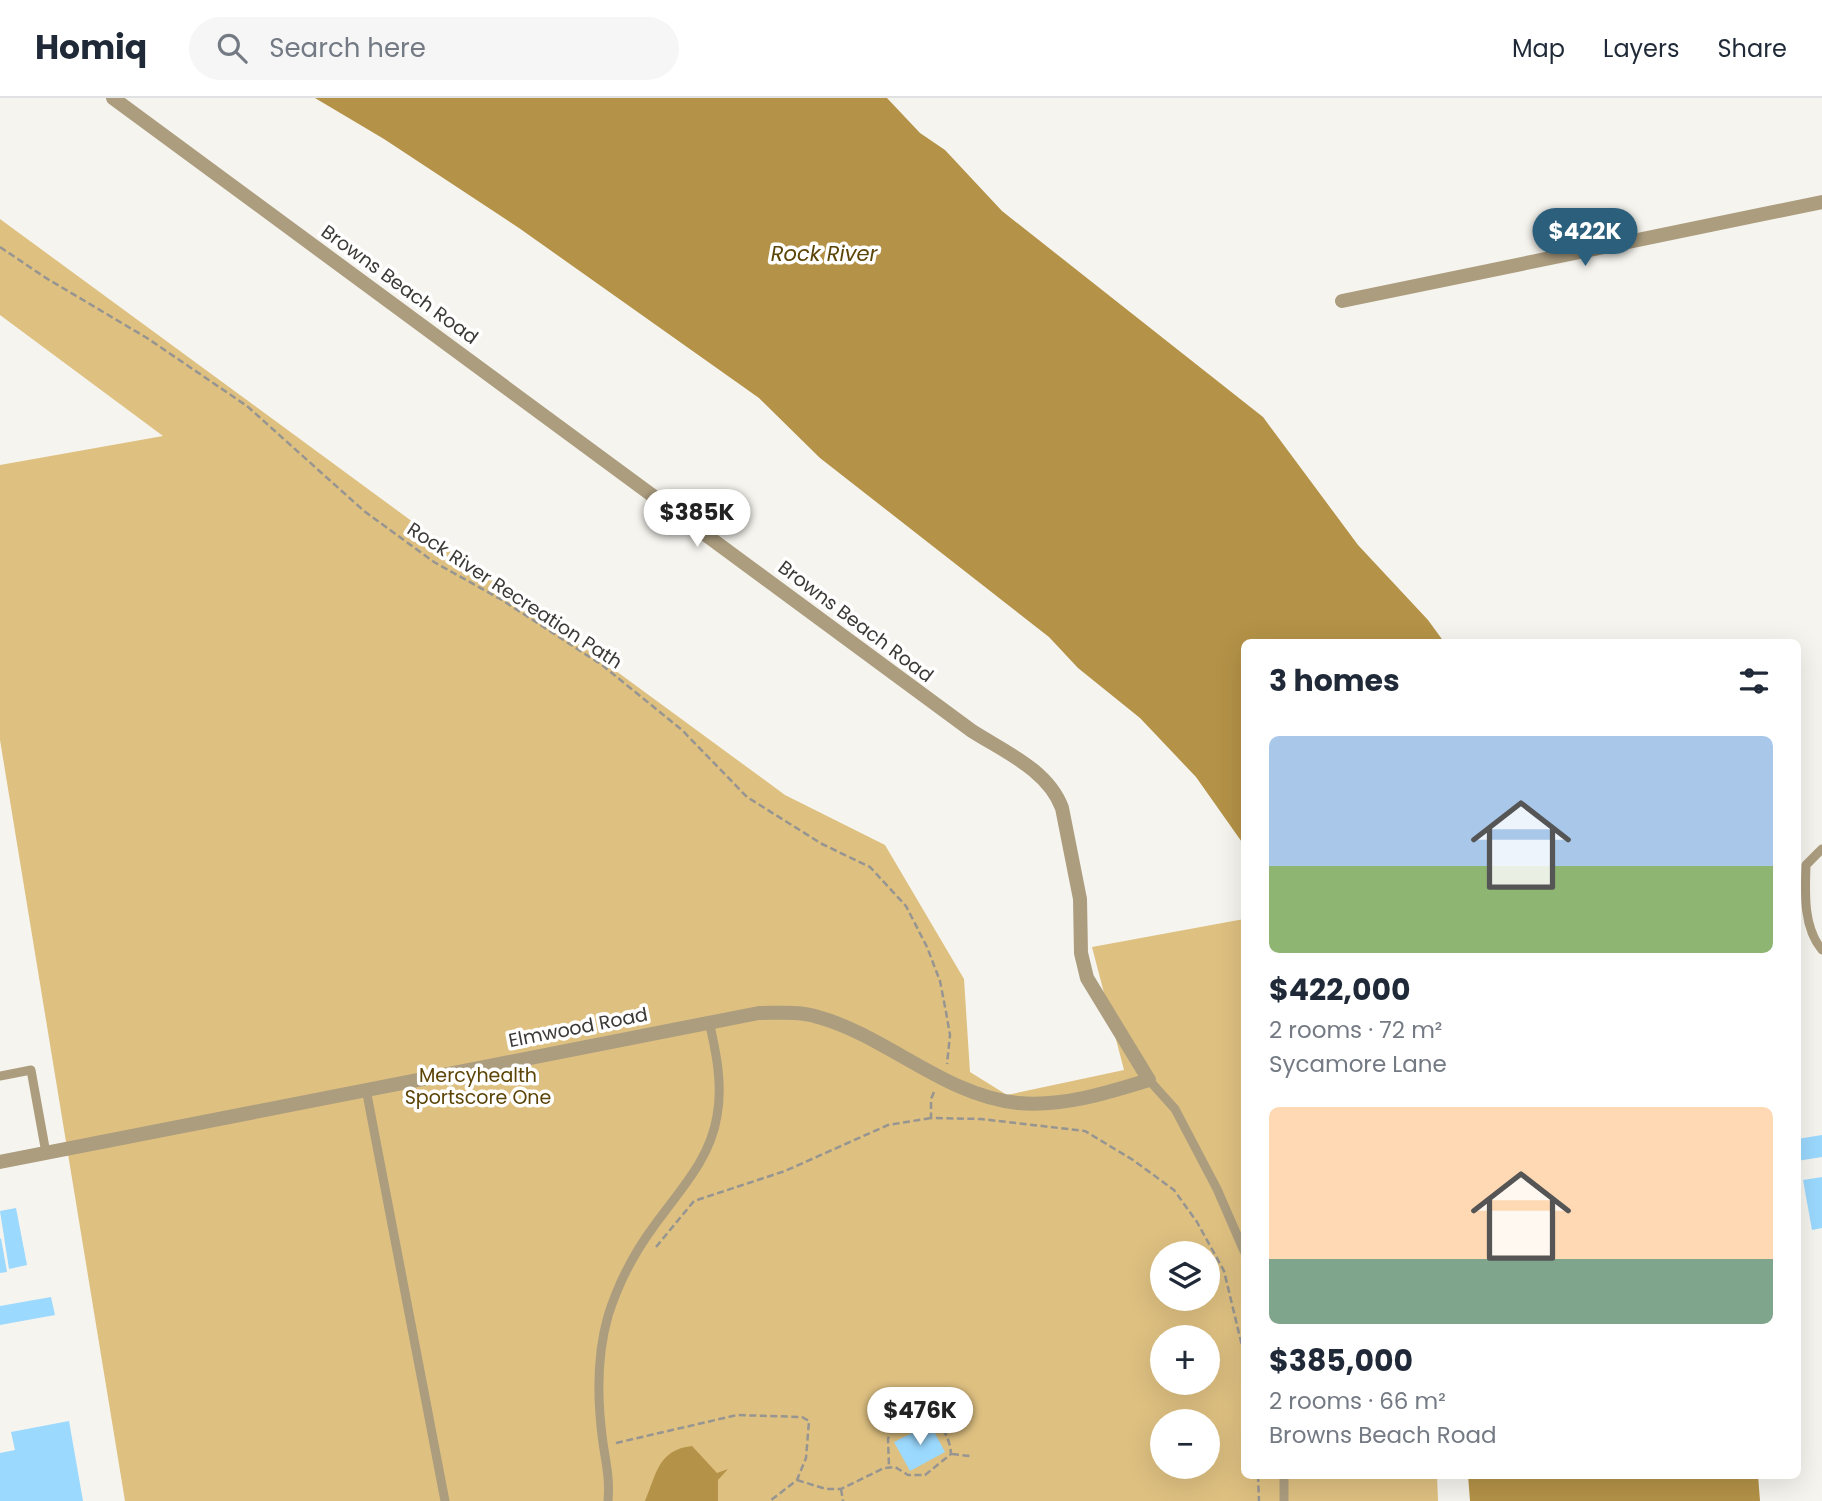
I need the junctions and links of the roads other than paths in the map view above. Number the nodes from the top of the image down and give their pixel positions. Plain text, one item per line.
1 (113, 98) edge
2 (1822, 202) edge
3 (1342, 301) dead end
4 (1822, 849) edge
5 (1822, 950) edge
6 (709, 1021) junction
7 (0, 1076) edge
8 (1149, 1080) junction
9 (366, 1089) junction
10 (46, 1153) junction
11 (0, 1162) edge
12 (1241, 1244) edge
13 (1284, 1479) edge
14 (445, 1501) edge
15 (608, 1501) edge
16 (1284, 1501) edge

1 - 8 street, Browns Beach Road
2 - 3 street
4 - 5 lane
6 - 8 street, Elmwood Road
6 - 9 street, Elmwood Road
6 - 15 lane
7 - 10 lane
8 - 12 lane
9 - 10 street, Elmwood Road
9 - 14 lane
10 - 11 street, Elmwood Road
13 - 16 lane

